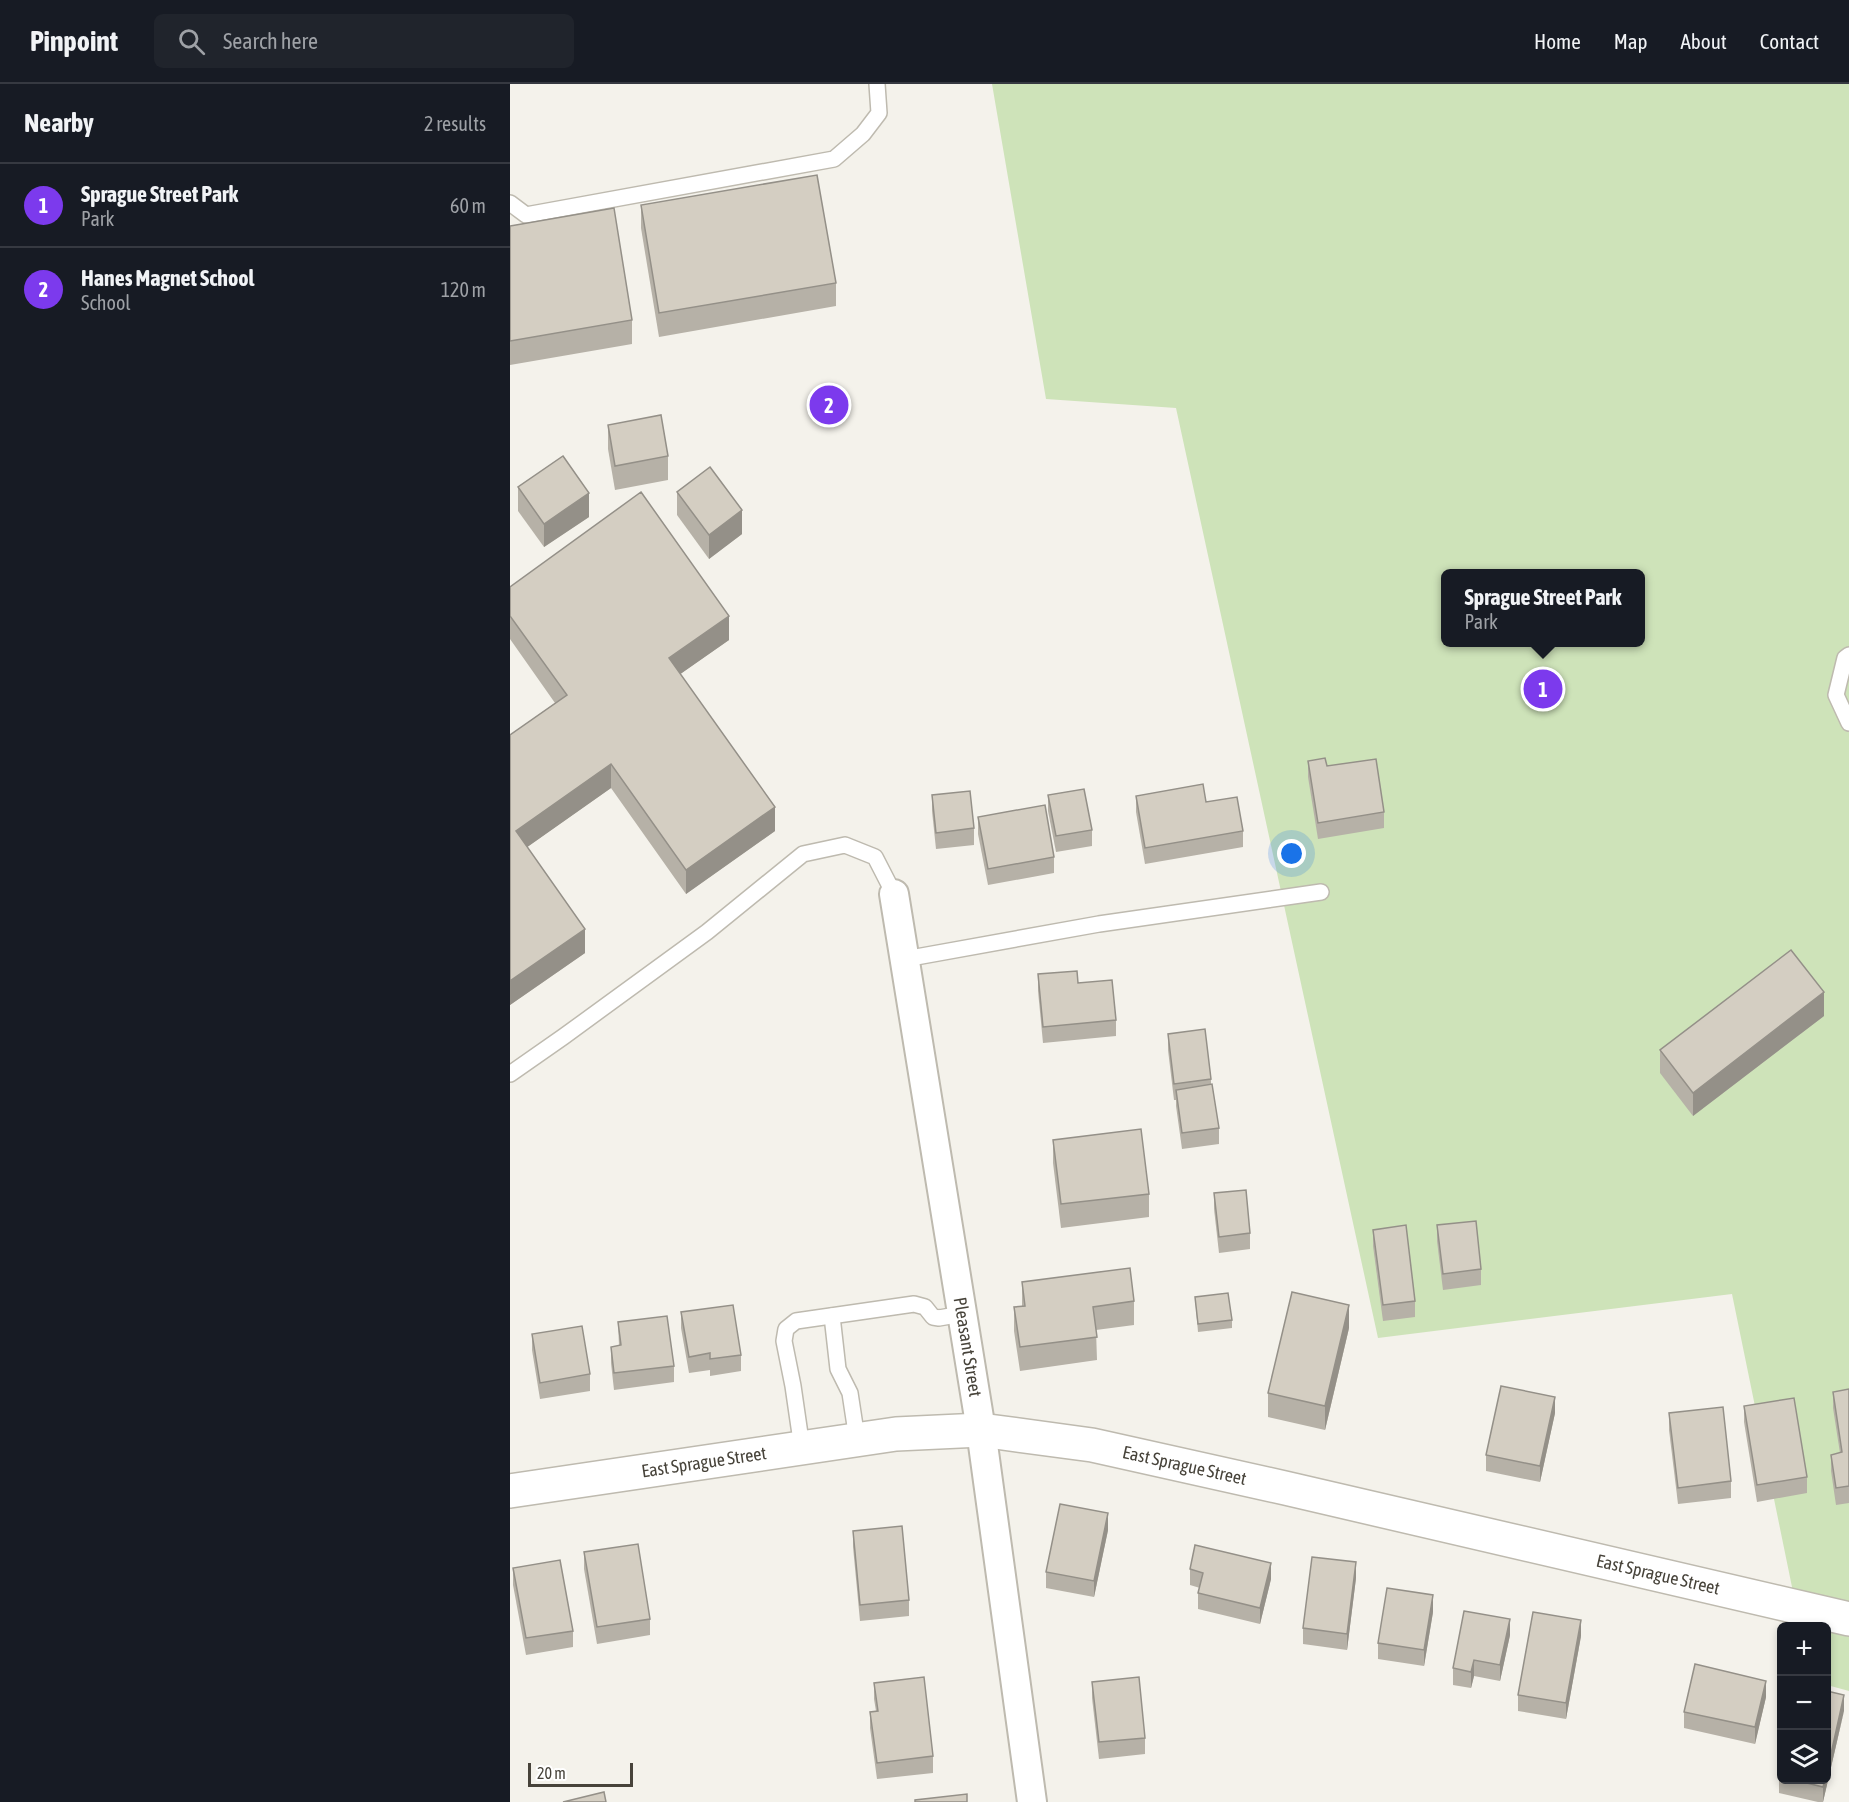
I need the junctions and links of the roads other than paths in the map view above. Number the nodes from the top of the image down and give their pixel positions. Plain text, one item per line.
1 (877, 84) edge
2 (510, 203) edge
3 (1849, 655) edge
4 (1849, 723) edge
5 (1321, 892) dead end
6 (894, 894) joint
7 (905, 959) junction
8 (510, 1074) edge
9 (962, 1314) junction
10 (832, 1316) junction
11 (981, 1430) junction
12 (857, 1439) junction
13 (802, 1448) junction
14 (510, 1491) edge
15 (1849, 1619) edge
16 (1032, 1802) edge

1 - 2 lane
3 - 4 lane
5 - 7 lane
6 - 7 street, Pleasant Street
6 - 8 lane
7 - 9 street, Pleasant Street
9 - 10 lane
9 - 11 street, Pleasant Street
10 - 12 lane
10 - 13 lane
11 - 12 street, East Sprague Street
11 - 15 street, East Sprague Street
11 - 16 street, Pleasant Street
12 - 13 street, East Sprague Street
13 - 14 street, East Sprague Street

